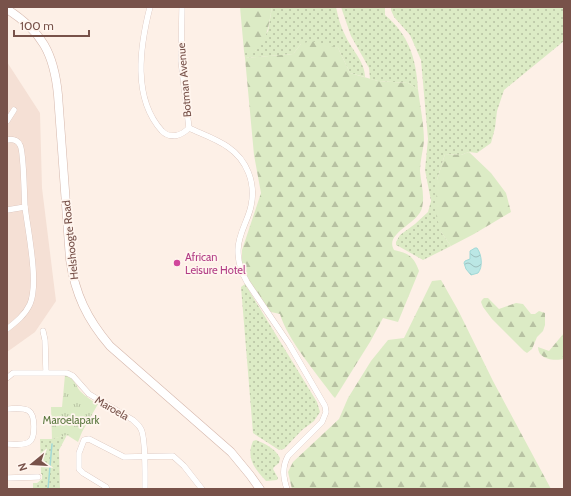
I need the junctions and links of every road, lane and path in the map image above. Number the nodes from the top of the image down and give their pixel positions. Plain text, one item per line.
1 (150, 7) edge
2 (182, 7) edge
3 (7, 9) edge
4 (14, 110) dead end
5 (7, 121) edge
6 (189, 128) junction
7 (7, 140) edge
8 (25, 207) junction
9 (7, 210) edge
10 (7, 328) edge
11 (44, 330) dead end
12 (46, 372) junction
13 (7, 378) edge
14 (7, 409) edge
15 (7, 444) edge
16 (144, 457) junction
17 (38, 477) dead end
18 (7, 478) edge
19 (107, 489) edge
20 (145, 489) edge
21 (202, 489) edge
22 (260, 489) edge
23 (287, 489) edge

1 - 6 street
2 - 6 street, Botman Avenue
3 - 22 main road, Helshoogte Road
4 - 5 street
6 - 23 street
7 - 8 street
8 - 9 street
8 - 10 street
11 - 12 street
12 - 13 street, Maroela
12 - 16 street, Maroela
14 - 15 street
16 - 19 street
16 - 20 street, Maroela
16 - 21 street
17 - 18 street

